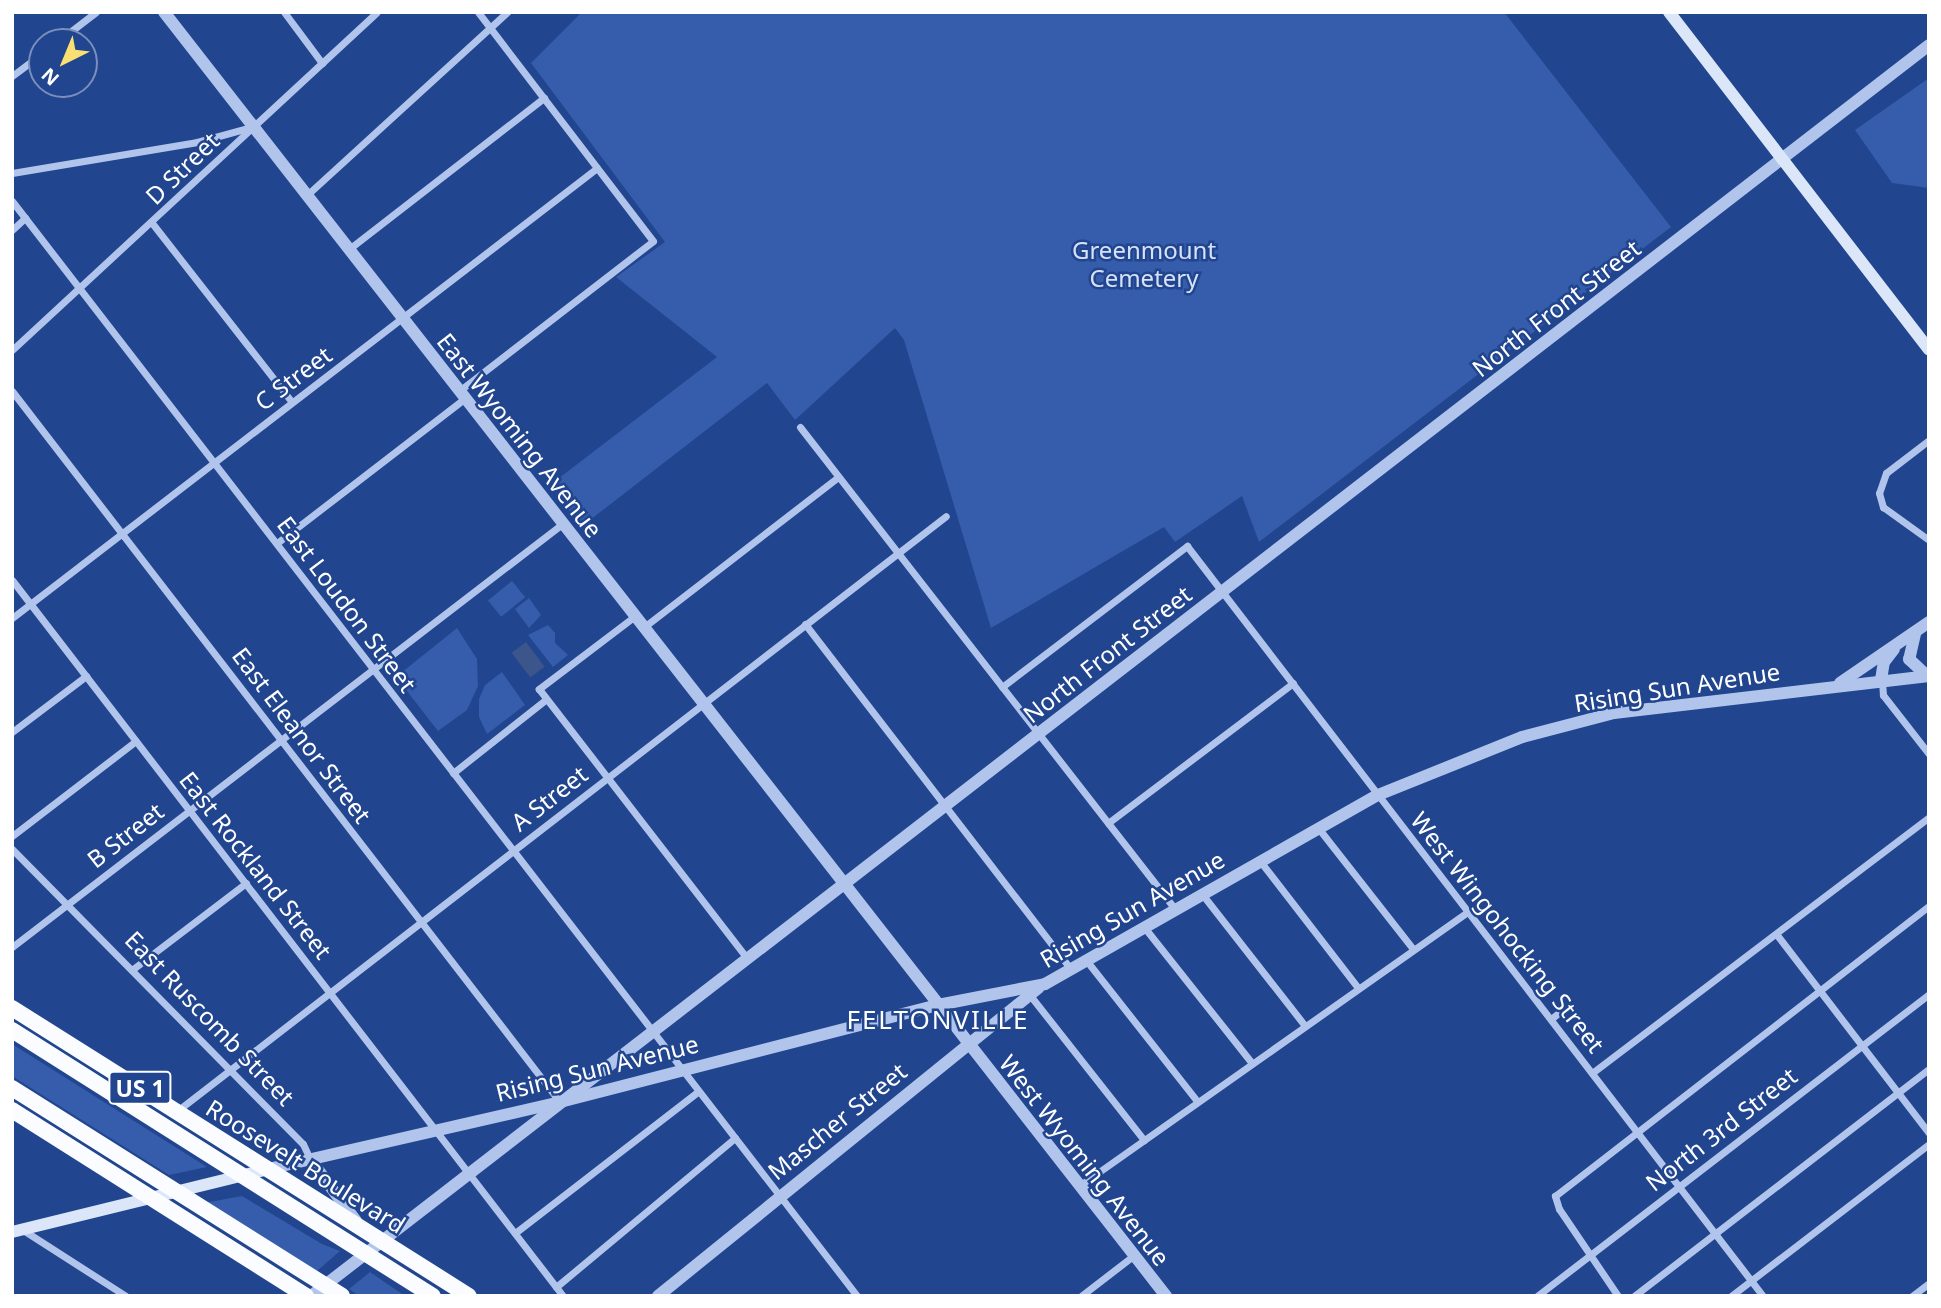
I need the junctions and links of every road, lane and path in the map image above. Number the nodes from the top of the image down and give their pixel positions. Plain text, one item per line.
1 (96, 12) edge
2 (164, 12) edge
3 (284, 12) edge
4 (478, 12) edge
5 (507, 12) edge
6 (1669, 12) edge
7 (376, 13) edge
8 (75, 28) edge
9 (490, 28) junction
10 (1929, 45) edge
11 (322, 63) junction
12 (28, 64) edge
13 (12, 76) edge
14 (544, 98) junction
15 (253, 127) junction
16 (1782, 159) junction
17 (597, 168) junction
18 (12, 173) edge
19 (308, 194) junction
20 (12, 201) edge
21 (25, 218) junction
22 (152, 223) junction
23 (12, 230) edge
24 (349, 249) junction
25 (80, 288) junction
26 (403, 318) junction
27 (12, 350) edge
28 (1929, 350) edge
29 (12, 391) edge
30 (462, 395) junction
31 (292, 402) junction
32 (800, 427) dead end
33 (1929, 440) edge
34 (214, 463) junction
35 (838, 477) junction
36 (946, 516) dead end
37 (562, 524) junction
38 (122, 534) junction
39 (1929, 540) edge
40 (277, 543) junction
41 (897, 553) junction
42 (12, 580) edge
43 (1222, 592) junction
44 (31, 604) junction
45 (635, 616) junction
46 (12, 618) edge
47 (1929, 622) edge
48 (805, 624) junction
49 (643, 628) junction
50 (1916, 632) junction
51 (1898, 645) junction
52 (371, 668) junction
53 (86, 676) junction
54 (1928, 676) edge
55 (1881, 680) junction
56 (1839, 683) junction
57 (1293, 684) junction
58 (1002, 687) junction
59 (544, 701) junction
60 (703, 704) junction
61 (12, 732) edge
62 (1038, 733) junction
63 (281, 739) junction
64 (136, 741) junction
65 (1929, 754) edge
66 (453, 773) junction
67 (605, 778) junction
68 (1378, 794) junction
69 (944, 806) junction
70 (189, 810) junction
71 (1929, 817) edge
72 (1108, 823) junction
73 (1318, 827) junction
74 (12, 836) edge
75 (12, 849) edge
76 (514, 850) junction
77 (1259, 861) junction
78 (246, 883) junction
79 (843, 884) junction
80 (1202, 894) junction
81 (68, 904) junction
82 (1929, 906) edge
83 (1175, 909) junction
84 (1468, 912) junction
85 (421, 922) junction
86 (1144, 928) junction
87 (1777, 935) junction
88 (12, 947) edge
89 (1413, 949) junction
90 (747, 958) junction
91 (1086, 960) junction
92 (133, 969) junction
93 (1071, 969) junction
94 (1045, 984) junction
95 (1358, 988) junction
96 (329, 991) junction
97 (1820, 991) junction
98 (1029, 993) junction
99 (1929, 994) edge
100 (938, 1005) junction
101 (12, 1008) edge
102 (1562, 1010) dead end
103 (1551, 1019) junction
104 (1304, 1026) junction
105 (12, 1030) edge
106 (653, 1030) junction
107 (967, 1043) junction
108 (1862, 1045) junction
109 (1251, 1062) junction
110 (230, 1069) junction
111 (682, 1069) junction
112 (1929, 1069) edge
113 (1592, 1073) junction
114 (12, 1088) edge
115 (699, 1091) junction
116 (1898, 1093) junction
117 (560, 1101) junction
118 (1197, 1101) junction
119 (12, 1110) edge
120 (176, 1111) junction
121 (434, 1129) junction
122 (1636, 1130) junction
123 (1929, 1133) edge
124 (735, 1138) junction
125 (1144, 1140) junction
126 (1929, 1144) edge
127 (310, 1159) junction
128 (268, 1169) junction
129 (468, 1173) junction
130 (242, 1175) junction
131 (1079, 1186) junction
132 (1679, 1186) junction
133 (176, 1191) junction
134 (780, 1195) junction
135 (150, 1198) junction
136 (363, 1229) junction
137 (17, 1231) edge
138 (1715, 1233) junction
139 (515, 1234) junction
140 (382, 1241) junction
141 (366, 1253) junction
142 (1589, 1255) junction
143 (1133, 1256) junction
144 (423, 1267) junction
145 (1751, 1280) junction
146 (1929, 1283) edge
147 (325, 1285) junction
148 (556, 1287) junction
149 (1541, 1294) edge
150 (126, 1296) edge
151 (308, 1296) edge
152 (342, 1296) edge
153 (433, 1296) edge
154 (452, 1296) edge
155 (469, 1296) edge
156 (563, 1296) edge
157 (659, 1296) edge
158 (857, 1296) edge
159 (1081, 1296) edge
160 (1166, 1296) edge
161 (1619, 1296) edge
162 (1634, 1296) edge
163 (1731, 1296) edge
164 (1763, 1296) edge
165 (1912, 1296) edge

1 - 8 street
2 - 15 street, East Wyoming Avenue
3 - 11 street
4 - 9 street
5 - 9 street
6 - 16 main road
7 - 11 street, D Street
9 - 14 street
9 - 19 street
10 - 16 street, North Front Street
11 - 15 street, D Street
12 - 13 street
14 - 17 street
14 - 24 street
15 - 18 street
15 - 19 street, East Wyoming Avenue
15 - 22 street, D Street
16 - 28 main road
16 - 43 street, North Front Street
17 - 26 street, C Street
17 - 30 street
19 - 24 street, East Wyoming Avenue
20 - 21 street, East Loudon Street
21 - 23 street
21 - 25 street, East Loudon Street
22 - 25 street, D Street
22 - 31 street
24 - 26 street, East Wyoming Avenue
25 - 27 street, D Street
25 - 34 street, East Loudon Street
26 - 30 street, East Wyoming Avenue
26 - 31 street, C Street
29 - 38 street, East Eleanor Street
30 - 37 street, East Wyoming Avenue
30 - 40 street
31 - 34 street, C Street
32 - 35 street
33 - 39 street
34 - 38 street, C Street
34 - 40 street, East Loudon Street
35 - 41 street
35 - 49 street
36 - 41 street, A Street
37 - 45 street, East Wyoming Avenue
37 - 52 street, B Street
38 - 44 street, C Street
38 - 63 street, East Eleanor Street
40 - 52 street, East Loudon Street
41 - 48 street, A Street
41 - 58 street
42 - 44 street, East Rockland Street
43 - 57 street, West Wingohocking Street
43 - 58 street, West Wingohocking Street
43 - 62 street, North Front Street
44 - 46 street, C Street
44 - 53 street, East Rockland Street
45 - 49 street, East Wyoming Avenue
45 - 59 street
47 - 50 street
48 - 60 street, A Street
48 - 69 street
49 - 60 street, East Wyoming Avenue
50 - 51 street
50 - 54 street
51 - 55 street
51 - 56 street
52 - 63 street, B Street
52 - 66 street, East Loudon Street
53 - 61 street
53 - 64 street, East Rockland Street
54 - 55 street, Rising Sun Avenue
55 - 56 street, Rising Sun Avenue
55 - 65 street
56 - 68 street, Rising Sun Avenue
57 - 68 street, West Wingohocking Street
57 - 72 street
58 - 62 street
59 - 66 street
59 - 67 street
60 - 67 street, A Street
60 - 79 street, East Wyoming Avenue
62 - 69 street, North Front Street
62 - 72 street
63 - 70 street, B Street
63 - 85 street, East Eleanor Street
64 - 70 street, East Rockland Street
64 - 74 street
66 - 76 street, East Loudon Street
67 - 76 street, A Street
67 - 90 street
68 - 73 street, Rising Sun Avenue
68 - 84 street, West Wingohocking Street
69 - 79 street, North Front Street
69 - 93 street
70 - 78 street, East Rockland Street
70 - 81 street, B Street
71 - 87 street
72 - 83 street
73 - 77 street, Rising Sun Avenue
73 - 89 street
75 - 81 street, East Ruscomb Street
76 - 85 street, A Street
76 - 106 street, East Loudon Street
77 - 80 street, Rising Sun Avenue
77 - 95 street
78 - 92 street
78 - 96 street, East Rockland Street
79 - 90 street, North Front Street
79 - 100 street, West Wyoming Avenue
80 - 83 street, Rising Sun Avenue
80 - 104 street
81 - 88 street, B Street
81 - 92 street, East Ruscomb Street
82 - 97 street
83 - 86 street, Rising Sun Avenue
84 - 89 street
84 - 103 street, West Wingohocking Street
85 - 96 street, A Street
85 - 117 street, East Eleanor Street
86 - 91 street, Rising Sun Avenue
86 - 109 street
87 - 97 street
87 - 113 street
89 - 95 street
90 - 106 street, North Front Street
91 - 93 street, Rising Sun Avenue
91 - 118 street
92 - 110 street, East Ruscomb Street
93 - 94 street, Rising Sun Avenue
94 - 98 street, Mascher Street
94 - 100 street, Rising Sun Avenue
95 - 104 street
96 - 110 street, A Street
96 - 121 street, East Rockland Street
97 - 108 street
97 - 122 street
98 - 107 street, Mascher Street
98 - 125 street
99 - 108 street, North 3rd Street
100 - 107 street, West Wyoming Avenue
100 - 111 street, Rising Sun Avenue
101 - 120 highway, Roosevelt Boulevard / US 1
102 - 103 street
103 - 113 street, West Wingohocking Street
104 - 109 street
105 - 130 highway, Roosevelt Boulevard / US 1
106 - 111 street, East Loudon Street
106 - 117 street, North Front Street
107 - 131 street, West Wyoming Avenue
107 - 134 street, Mascher Street
108 - 116 street
108 - 132 street, North 3rd Street
109 - 118 street
110 - 120 street, A Street
110 - 127 street, East Ruscomb Street
111 - 115 street, East Loudon Street
111 - 117 street, Rising Sun Avenue
112 - 116 street
113 - 122 street, West Wingohocking Street
114 - 133 highway, US 1
115 - 124 street, East Loudon Street
115 - 139 street
116 - 123 street
116 - 138 street
117 - 121 street, Rising Sun Avenue
117 - 129 street, North Front Street
118 - 125 street
119 - 135 highway
120 - 128 highway, Roosevelt Boulevard / US 1
121 - 127 street, Rising Sun Avenue
121 - 129 street, East Rockland Street
122 - 132 street, West Wingohocking Street
122 - 142 street
124 - 134 street, East Loudon Street
124 - 148 street
125 - 131 street
126 - 145 street
127 - 128 street, Rising Sun Avenue
127 - 136 street, East Ruscomb Street
128 - 130 main road, Rising Sun Avenue
128 - 136 highway, Roosevelt Boulevard / US 1
129 - 139 street, East Rockland Street
129 - 140 street, North Front Street
130 - 133 main road, Rising Sun Avenue
130 - 141 highway, Roosevelt Boulevard / US 1
131 - 143 street, West Wyoming Avenue
132 - 138 street, West Wingohocking Street
132 - 142 street, North 3rd Street
133 - 135 main road, Rising Sun Avenue
133 - 147 highway, US 1
134 - 157 street, Mascher Street
134 - 158 street, East Loudon Street
135 - 137 main road, Rising Sun Avenue
135 - 151 highway
136 - 140 highway, Roosevelt Boulevard / US 1
137 - 150 street
138 - 145 street, West Wingohocking Street
138 - 162 street
139 - 148 street, East Rockland Street
140 - 141 street, North Front Street
140 - 144 highway, Roosevelt Boulevard / US 1
141 - 147 street, North Front Street
141 - 153 highway, Roosevelt Boulevard / US 1
142 - 149 street, North 3rd Street
142 - 161 street
143 - 159 street
143 - 160 street, West Wyoming Avenue
144 - 154 highway
144 - 155 highway, Roosevelt Boulevard / US 1
145 - 163 street
145 - 164 street, West Wingohocking Street
146 - 165 street
147 - 151 street, North Front Street
147 - 152 highway, US 1
148 - 156 street, East Rockland Street

